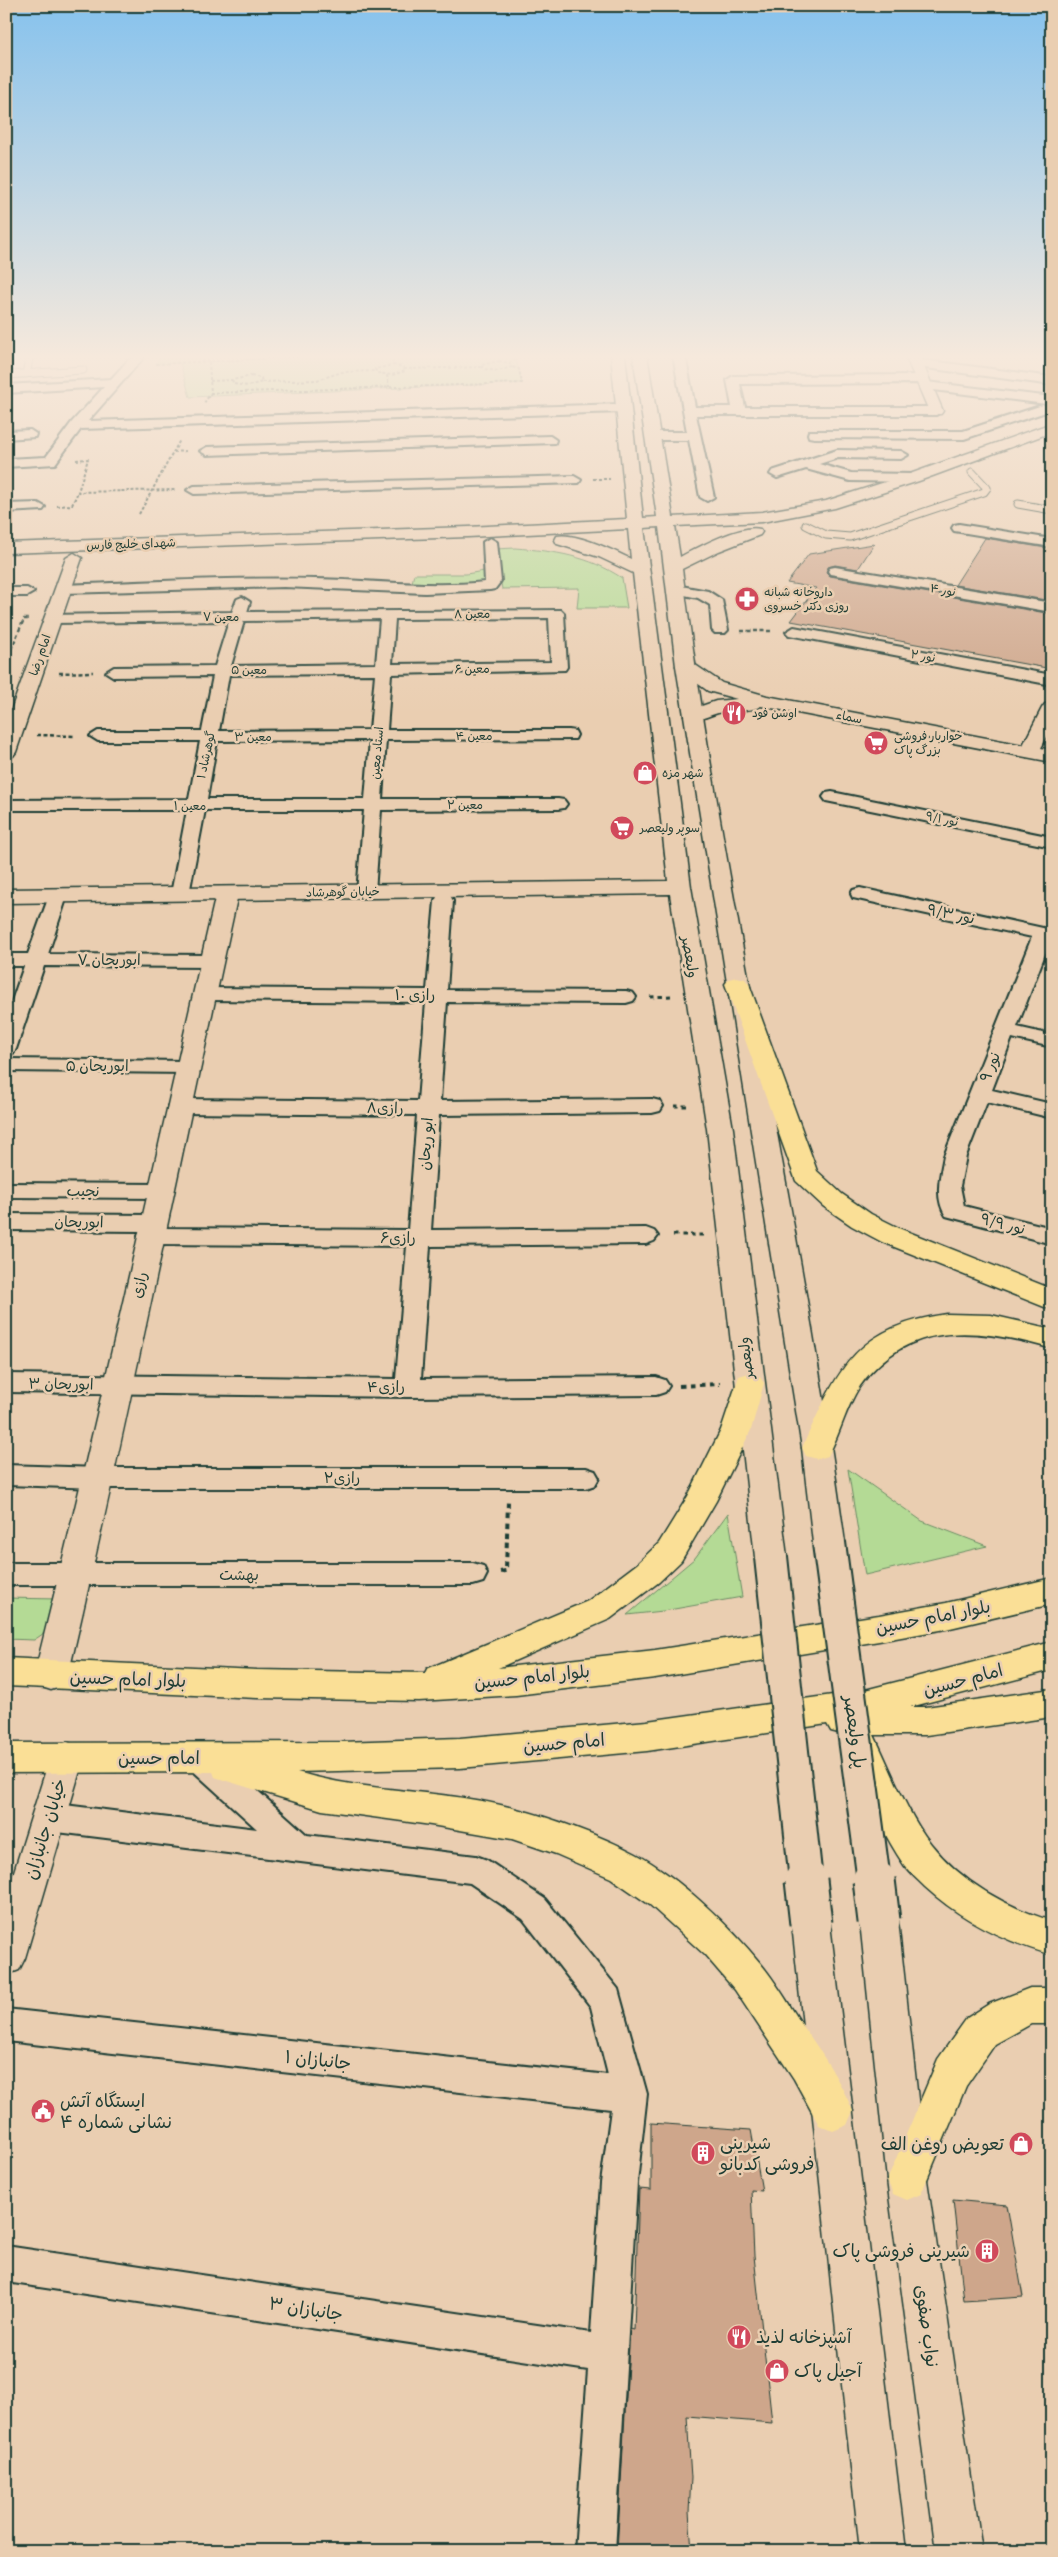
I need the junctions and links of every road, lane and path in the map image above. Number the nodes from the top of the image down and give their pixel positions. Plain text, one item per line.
1 (83, 474) edge
2 (160, 474) edge
3 (630, 474) edge
4 (658, 474) edge
5 (703, 474) edge
6 (838, 474) edge
7 (923, 474) edge
8 (966, 474) edge
9 (974, 474) edge
10 (630, 478) junction
11 (913, 478) junction
12 (574, 480) joint
13 (194, 490) joint
14 (151, 491) junction
15 (708, 497) dead end
16 (661, 498) junction
17 (892, 502) dead end
18 (1018, 504) dead end
19 (38, 507) dead end
20 (6, 508) edge
21 (1052, 510) edge
22 (139, 514) dead end
23 (840, 518) dead end
24 (738, 519) junction
25 (806, 525) junction
26 (959, 528) dead end
27 (668, 529) junction
28 (636, 530) junction
29 (754, 532) junction
30 (563, 540) junction
31 (490, 542) junction
32 (1052, 543) edge
33 (6, 548) edge
34 (74, 558) junction
35 (6, 561) edge
36 (673, 567) junction
37 (640, 570) junction
38 (835, 571) dead end
39 (246, 584) junction
40 (64, 589) junction
41 (676, 589) junction
42 (6, 592) edge
43 (26, 592) dead end
44 (1052, 608) edge
45 (388, 615) junction
46 (238, 617) junction
47 (53, 618) junction
48 (720, 630) joint
49 (794, 632) joint
50 (6, 648) edge
51 (12, 648) dead end
52 (685, 666) junction
53 (559, 667) joint
54 (222, 670) junction
55 (384, 671) junction
56 (114, 672) joint
57 (34, 673) junction
58 (1052, 680) edge
59 (765, 701) junction
60 (1051, 710) edge
61 (13, 714) edge
62 (694, 715) junction
63 (569, 735) dead end
64 (98, 736) joint
65 (378, 736) junction
66 (209, 737) junction
67 (9, 744) edge
68 (1029, 752) junction
69 (1052, 756) edge
70 (832, 797) dead end
71 (558, 804) dead end
72 (6, 805) edge
73 (373, 805) junction
74 (195, 806) junction
75 (1052, 842) edge
76 (680, 887) junction
77 (366, 892) junction
78 (180, 894) junction
79 (227, 894) junction
80 (860, 894) dead end
81 (6, 896) edge
82 (58, 896) junction
83 (444, 900) dead end
84 (1047, 935) edge
85 (6, 960) edge
86 (36, 960) junction
87 (212, 961) junction
88 (736, 984) junction
89 (204, 994) junction
90 (438, 996) junction
91 (697, 996) junction
92 (626, 997) joint
93 (1005, 1030) junction
94 (1052, 1041) edge
95 (6, 1048) edge
96 (6, 1066) edge
97 (188, 1067) junction
98 (979, 1094) junction
99 (179, 1106) junction
100 (652, 1106) joint
101 (716, 1106) junction
102 (429, 1108) junction
103 (1052, 1111) edge
104 (6, 1190) edge
105 (160, 1191) junction
106 (954, 1211) joint
107 (6, 1222) edge
108 (151, 1229) junction
109 (732, 1234) junction
110 (646, 1236) joint
111 (1052, 1236) edge
112 (419, 1238) junction
113 (1052, 1300) edge
114 (1052, 1339) edge
115 (6, 1383) edge
116 (749, 1384) junction
117 (116, 1385) junction
118 (656, 1386) joint
119 (408, 1388) junction
120 (817, 1448) junction
121 (6, 1475) edge
122 (99, 1478) junction
123 (508, 1478) junction
124 (586, 1478) dead end
125 (6, 1574) edge
126 (473, 1574) joint
127 (74, 1575) junction
128 (1052, 1591) edge
129 (1052, 1656) edge
130 (6, 1672) edge
131 (51, 1676) junction
132 (419, 1687) junction
133 (1052, 1703) edge
134 (756, 1721) junction
135 (855, 1728) junction
136 (67, 1757) junction
137 (6, 1758) edge
138 (201, 1758) junction
139 (49, 1817) junction
140 (299, 1848) junction
141 (879, 1921) joint
142 (1052, 1938) edge
143 (6, 1958) edge
144 (1052, 2006) edge
145 (6, 2025) edge
146 (630, 2094) junction
147 (832, 2111) junction
148 (907, 2180) junction
149 (6, 2264) edge
150 (607, 2354) junction
151 (595, 2551) edge
152 (883, 2551) edge
153 (959, 2551) edge

1 - 14 path
2 - 14 path
3 - 10 main road, ولیعصر
4 - 16 main road
5 - 15 street
6 - 11 street
7 - 11 main road, شهدای خلیج فارس
8 - 17 main road
9 - 25 lane
10 - 12 path
10 - 28 main road, ولیعصر
11 - 24 main road, شهدای خلیج فارس
12 - 13 street
13 - 14 path
14 - 22 path
16 - 24 main road
16 - 27 main road
18 - 21 lane
19 - 20 street
23 - 25 main road, شهدای خلیج فارس
24 - 27 main road, شهدای خلیج فارس
25 - 29 main road, شهدای خلیج فارس
26 - 32 street
27 - 28 main road, شهدای خلیج فارس
27 - 29 main road, شهدای خلیج فارس
27 - 36 main road
28 - 30 main road, شهدای خلیج فارس
28 - 33 main road, شهدای خلیج فارس
28 - 37 main road, ولیعصر
29 - 36 main road
30 - 31 main road, شهدای خلیج فارس
30 - 37 main road
31 - 34 main road, شهدای خلیج فارس
31 - 39 street
34 - 35 main road, شهدای خلیج فارس
34 - 40 main road, امام رضا
36 - 41 main road
37 - 76 main road, ولیعصر
38 - 44 street, نور ۴
39 - 40 street
39 - 46 street, گوهرشاد ۱
40 - 47 main road, امام رضا
41 - 48 street
41 - 52 main road
42 - 43 street
45 - 46 street, معین ۷
45 - 53 street, معین ۸
45 - 55 street, استاد معین
46 - 47 street, معین ۷
46 - 54 street, گوهرشاد ۱
47 - 57 main road, امام رضا
48 - 49 path
49 - 58 street, نور ۲
50 - 51 path
52 - 59 main road
52 - 62 main road
53 - 55 street, معین ۶
54 - 55 street, معین ۵
54 - 56 street, معین ۵
54 - 66 street, گوهرشاد ۱
55 - 65 street, استاد معین
56 - 57 path
57 - 61 main road, امام رضا
59 - 62 main road
59 - 68 main road, سماء
60 - 68 main road
61 - 67 main road, امام رضا
62 - 88 main road
63 - 65 street, معین ۴
64 - 66 street, معین ۳
64 - 67 path
65 - 66 street, معین ۳
65 - 73 street, استاد معین
66 - 74 street, گوهرشاد ۱
68 - 69 main road, سماء
70 - 75 street, نور ۹/۱
71 - 73 street, معین ۲
72 - 74 street, معین ۱
73 - 74 street, معین ۱
73 - 77 street, استاد معین
74 - 78 street, گوهرشاد ۱
76 - 77 main road, خیابان گوهرشاد
76 - 91 main road, ولیعصر
77 - 79 main road, خیابان گوهرشاد
78 - 79 main road, خیابان گوهرشاد
78 - 82 main road, خیابان گوهرشاد
79 - 87 main road, رازی
80 - 84 street, نور ۹/۳
81 - 82 main road, خیابان گوهرشاد
82 - 86 street
83 - 90 street, ابو ریحان
84 - 93 street, نور ۹
85 - 86 street, ابوریحان ۷
86 - 87 street, ابوریحان ۷
86 - 95 street
87 - 89 main road, رازی
88 - 113 main road
88 - 120 main road
89 - 90 street, رازی ۱۰
89 - 97 main road, رازی
90 - 92 street, رازی ۱۰
90 - 102 street, ابو ریحان
91 - 92 path
91 - 101 main road, ولیعصر
93 - 94 street
93 - 98 street, نور ۹
96 - 97 street, ابوریحان ۵
97 - 99 main road, رازی
98 - 103 street
98 - 106 street, نور ۹
99 - 102 street, رازی۸
99 - 105 main road, رازی
100 - 101 path
100 - 102 street, رازی۸
101 - 109 main road, ولیعصر
102 - 112 street, ابو ریحان
104 - 105 street, نجیب
105 - 108 main road, رازی
106 - 111 street, نور ۹/۹
107 - 108 street, ابوریحان
108 - 112 street, رازی۶
108 - 117 main road, رازی
109 - 110 path
109 - 116 main road, ولیعصر
110 - 112 street, رازی۶
112 - 119 street, ابو ریحان
114 - 120 main road
115 - 117 street, ابوریحان ۳
116 - 118 path
116 - 132 main road
116 - 147 main road, ولیعصر, bridge
117 - 119 street, رازی۴
117 - 122 main road, رازی
118 - 119 street, رازی۴
120 - 135 main road, پل ولیعصر, bridge
121 - 122 street, رازی۲
122 - 123 street, رازی۲
122 - 127 main road, رازی
123 - 124 street, رازی۲
123 - 126 path
125 - 127 street, بهشت
126 - 127 street, بهشت
127 - 131 main road, رازی
128 - 132 main road, بلوار امام حسین
129 - 134 main road, امام حسین
130 - 131 main road, بلوار امام حسین
131 - 132 main road, بلوار امام حسین
133 - 134 main road
134 - 138 main road, امام حسین
135 - 141 main road, پل ولیعصر, bridge
135 - 142 main road
136 - 137 main road
136 - 138 main road, امام حسین
136 - 139 main road, خیابان جانبازان
138 - 140 street
138 - 147 main road
139 - 140 street
139 - 143 main road, خیابان جانبازان
140 - 146 street
141 - 148 main road, نواب صفوی
144 - 148 main road
145 - 146 street, جانبازان ۱
146 - 150 street
147 - 152 main road
148 - 153 main road, نواب صفوی
149 - 150 street, جانبازان ۳
150 - 151 street

